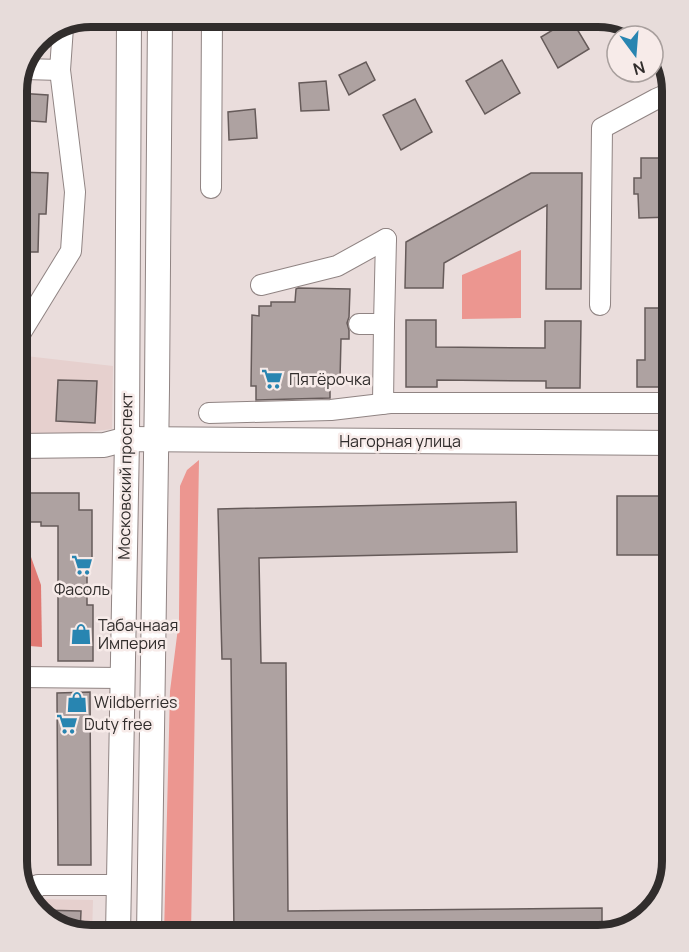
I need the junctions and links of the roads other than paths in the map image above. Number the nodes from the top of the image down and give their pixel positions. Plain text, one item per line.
1 (129, 27) edge
2 (160, 27) edge
3 (212, 27) edge
4 (63, 34) edge
5 (31, 69) edge
6 (60, 70) junction
7 (662, 96) edge
8 (211, 188) dead end
9 (261, 285) dead end
10 (600, 305) dead end
11 (27, 323) edge
12 (358, 324) dead end
13 (384, 324) junction
14 (383, 404) junction
15 (662, 404) edge
16 (331, 410) junction
17 (209, 413) dead end
18 (127, 439) junction
19 (156, 439) junction
20 (332, 441) junction
21 (662, 443) edge
22 (27, 446) edge
23 (27, 677) edge
24 (122, 678) junction
25 (119, 885) junction
26 (34, 890) edge
27 (118, 925) edge
28 (149, 925) edge

1 - 18 main road, Московский проспект
2 - 19 main road, Московский проспект
3 - 8 street
4 - 6 street
5 - 6 street
6 - 11 street
7 - 10 street
9 - 13 street
12 - 13 street
13 - 14 street
14 - 15 street
14 - 16 street
16 - 17 street
16 - 20 street
18 - 19 main road, Нагорная улица
18 - 22 main road, Нагорная улица
18 - 24 main road, Московский проспект
19 - 20 main road, Нагорная улица
19 - 28 main road, Московский проспект
20 - 21 main road, Нагорная улица
23 - 24 street
24 - 25 main road, Московский проспект
25 - 26 street
25 - 27 main road, Московский проспект

